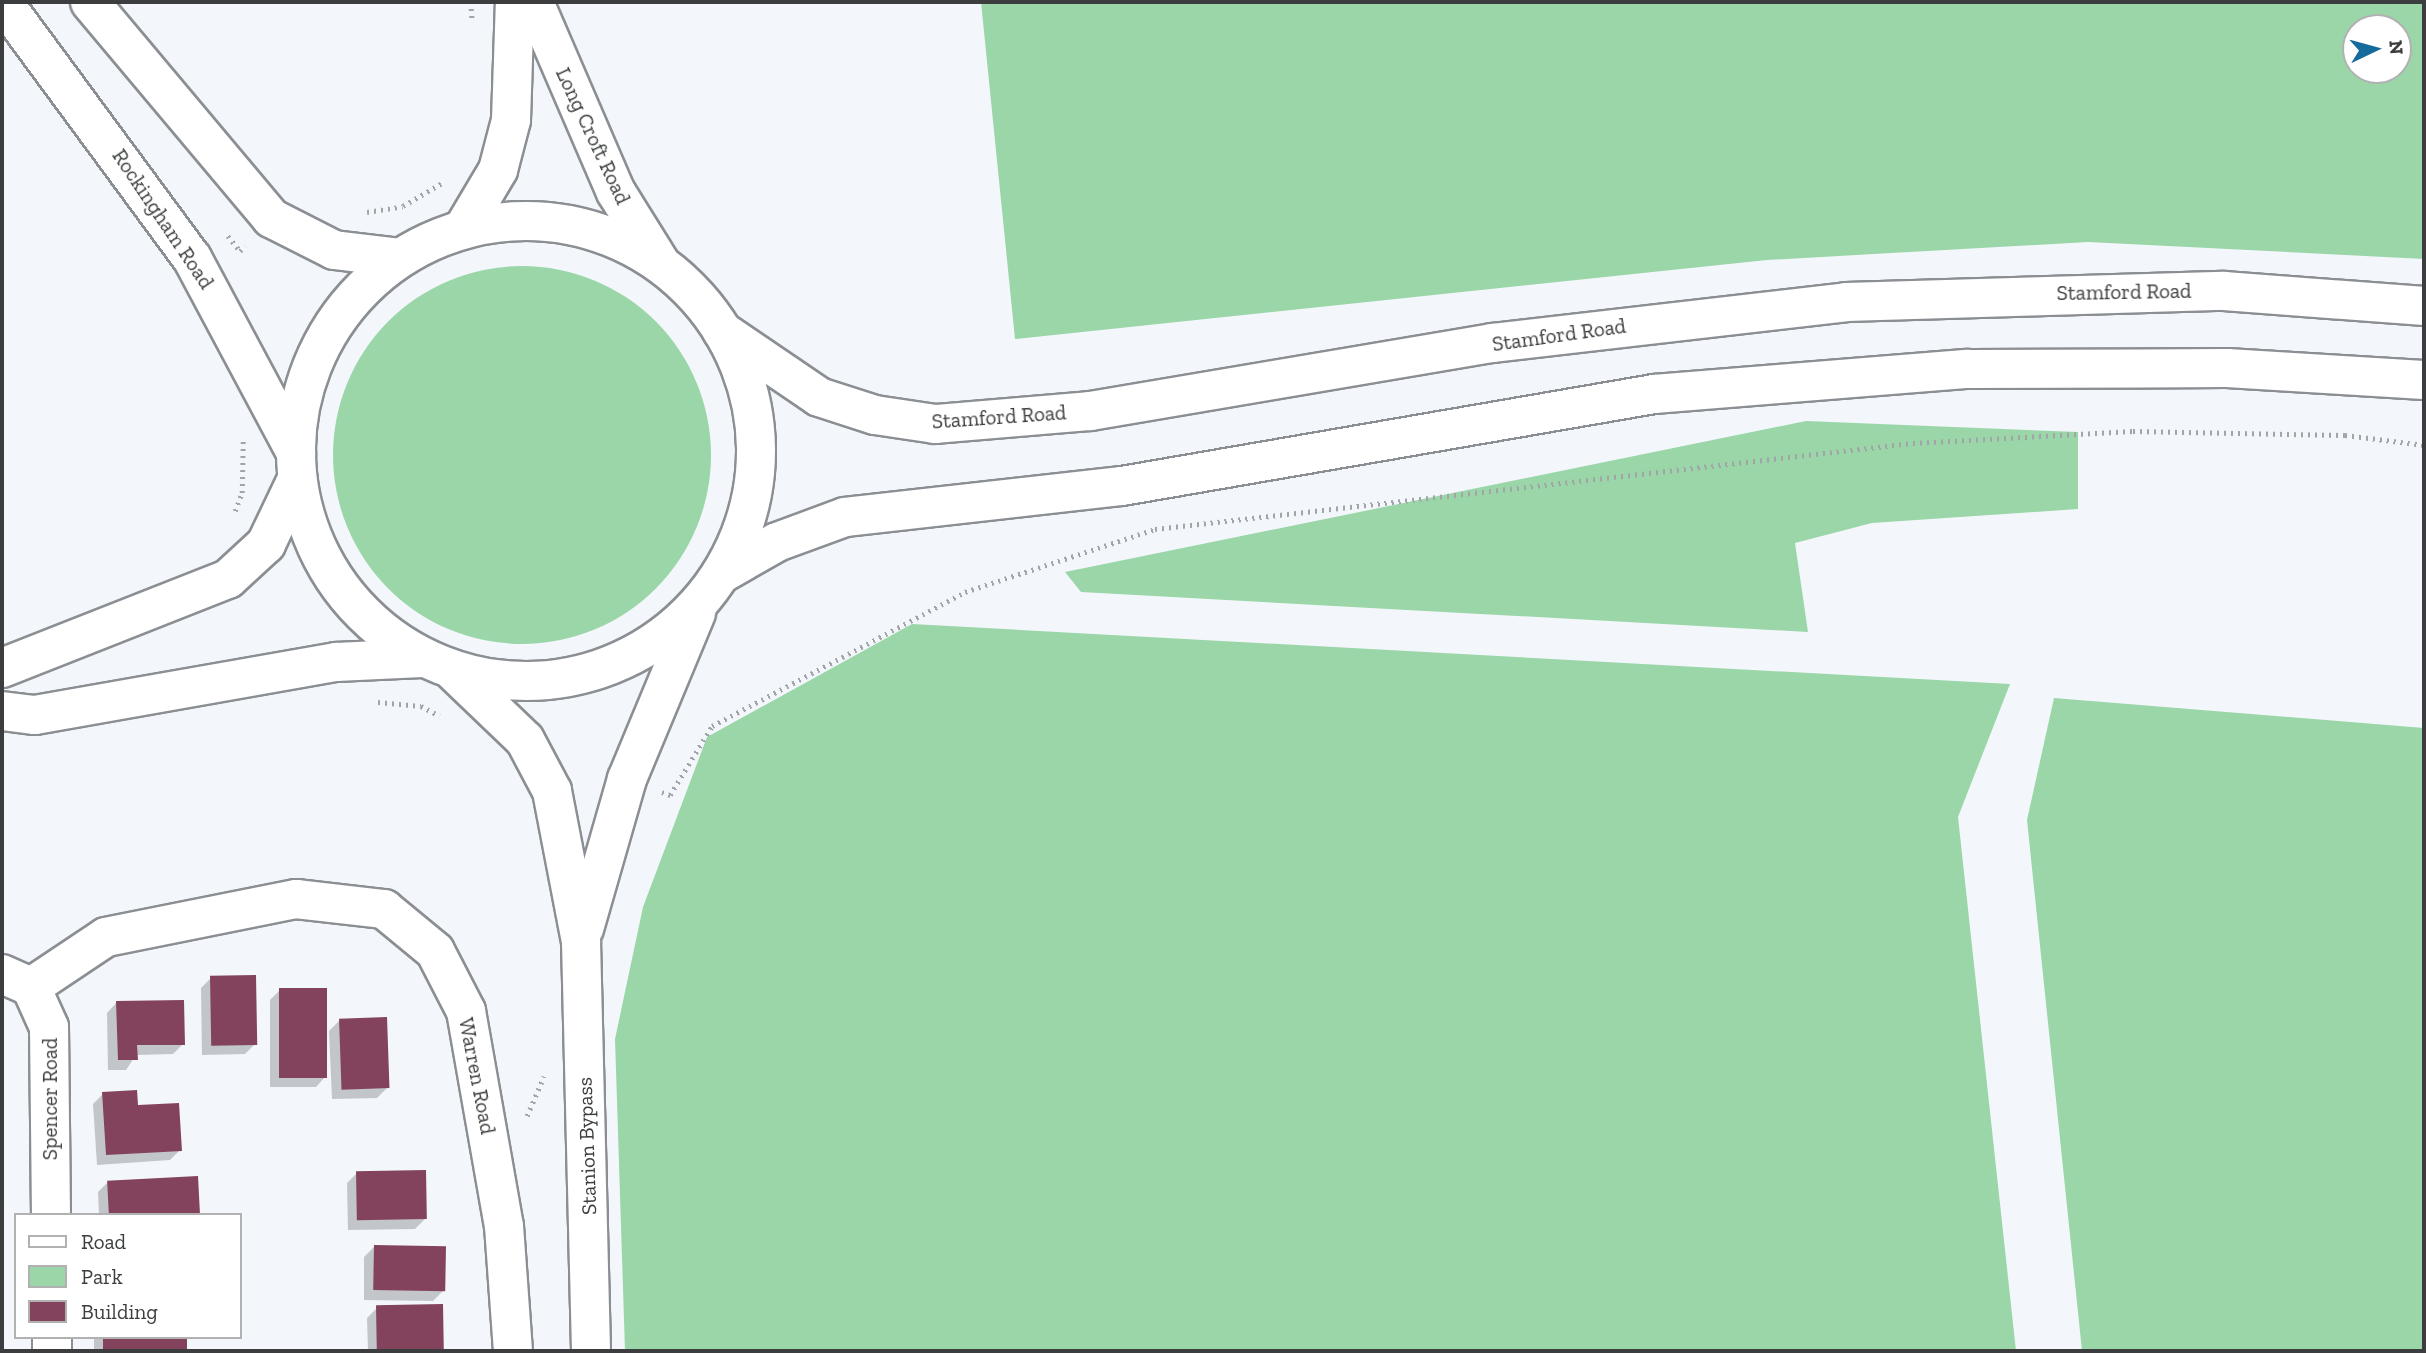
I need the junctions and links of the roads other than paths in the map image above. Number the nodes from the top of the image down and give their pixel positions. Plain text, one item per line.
1 (3, 2) edge
2 (90, 2) edge
3 (515, 2) edge
4 (534, 2) edge
5 (463, 229) junction
6 (400, 258) junction
7 (661, 264) junction
8 (2424, 306) edge
9 (722, 331) junction
10 (2424, 380) edge
11 (297, 466) junction
12 (710, 588) junction
13 (438, 664) junction
14 (2, 668) edge
15 (2, 711) edge
16 (581, 941) junction
17 (17, 980) edge
18 (51, 1213) edge
19 (513, 1351) edge
20 (591, 1351) edge

1 - 11 main road, Rockingham Road
2 - 6 main road
3 - 5 main road
4 - 7 main road, Long Croft Road
5 - 6 main road
5 - 7 main road
6 - 11 main road
7 - 9 main road
8 - 9 main road, Stamford Road
9 - 12 main road
10 - 12 main road
11 - 13 main road
11 - 14 main road
12 - 13 main road
12 - 16 main road
13 - 15 main road
13 - 16 main road
16 - 20 main road, Stanion Bypass
17 - 18 main road, Spencer Road
17 - 19 main road, Warren Road

